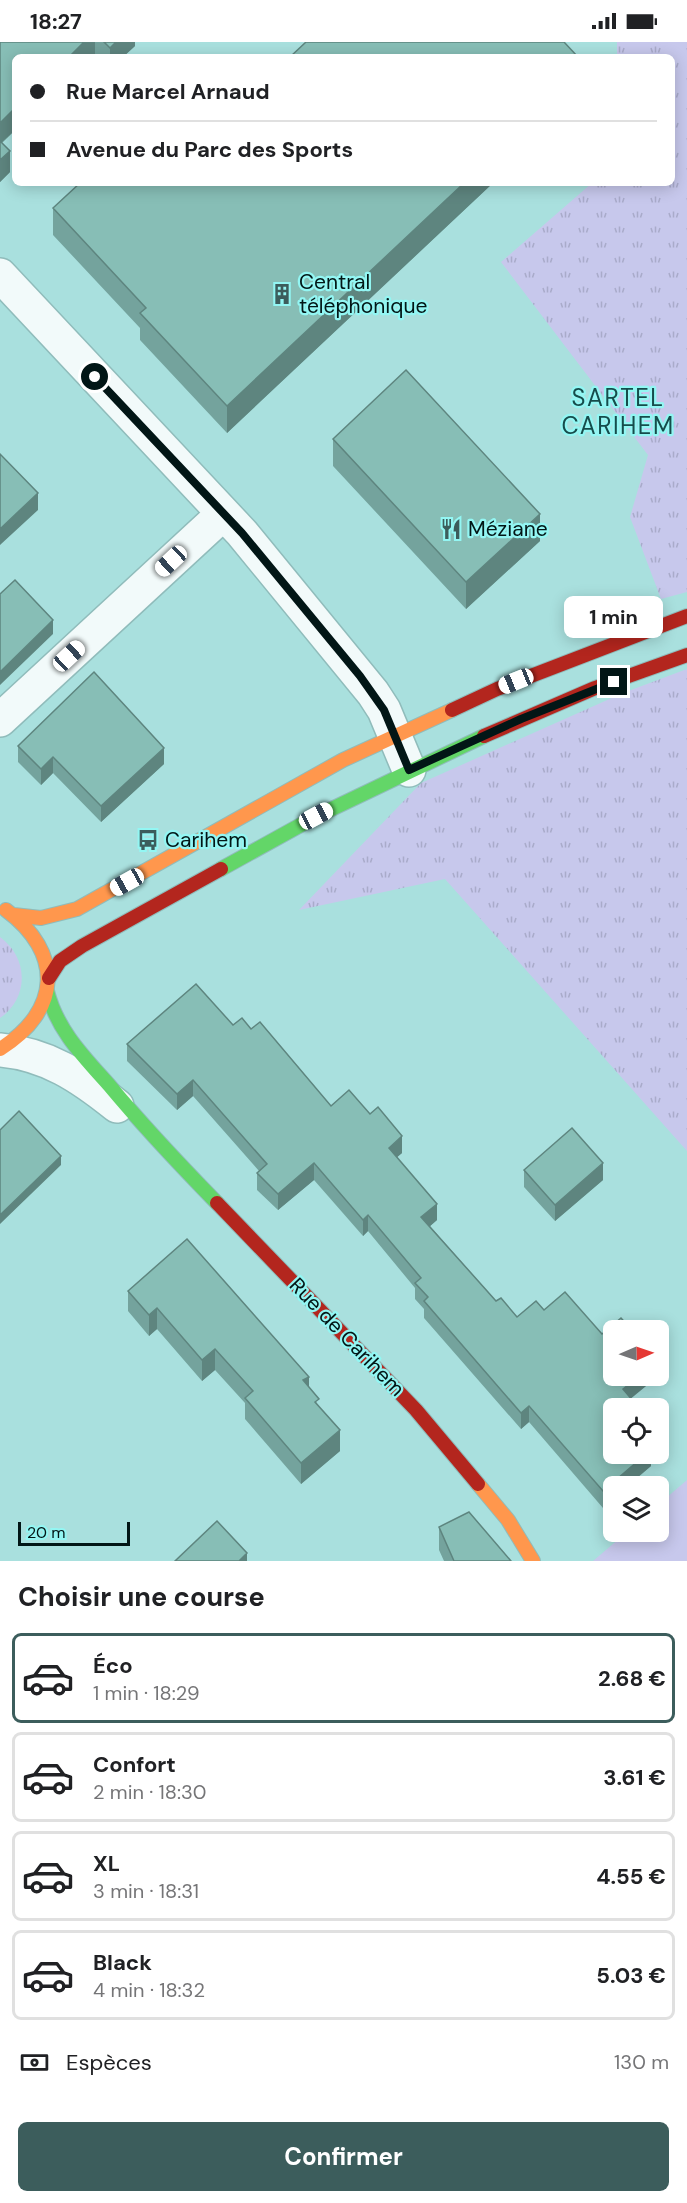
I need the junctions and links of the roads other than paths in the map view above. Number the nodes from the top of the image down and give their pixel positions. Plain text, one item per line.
1 (0, 275) edge
2 (223, 514) junction
3 (687, 616) edge
4 (687, 655) edge
5 (0, 720) edge
6 (395, 736) junction
7 (409, 770) junction
8 (0, 908) edge
9 (14, 915) junction
10 (48, 985) junction
11 (0, 1049) edge
12 (144, 1127) junction
13 (534, 1561) edge

1 - 2 street
2 - 5 street
2 - 6 street
3 - 6 main road
4 - 7 main road
6 - 7 street
6 - 9 main road
7 - 10 main road
8 - 9 main road
9 - 10 main road, Rue de Carihem
10 - 11 main road
10 - 12 main road, Rue de Carihem
11 - 12 street, Rue de Carihem
12 - 13 main road, Rue de Carihem

